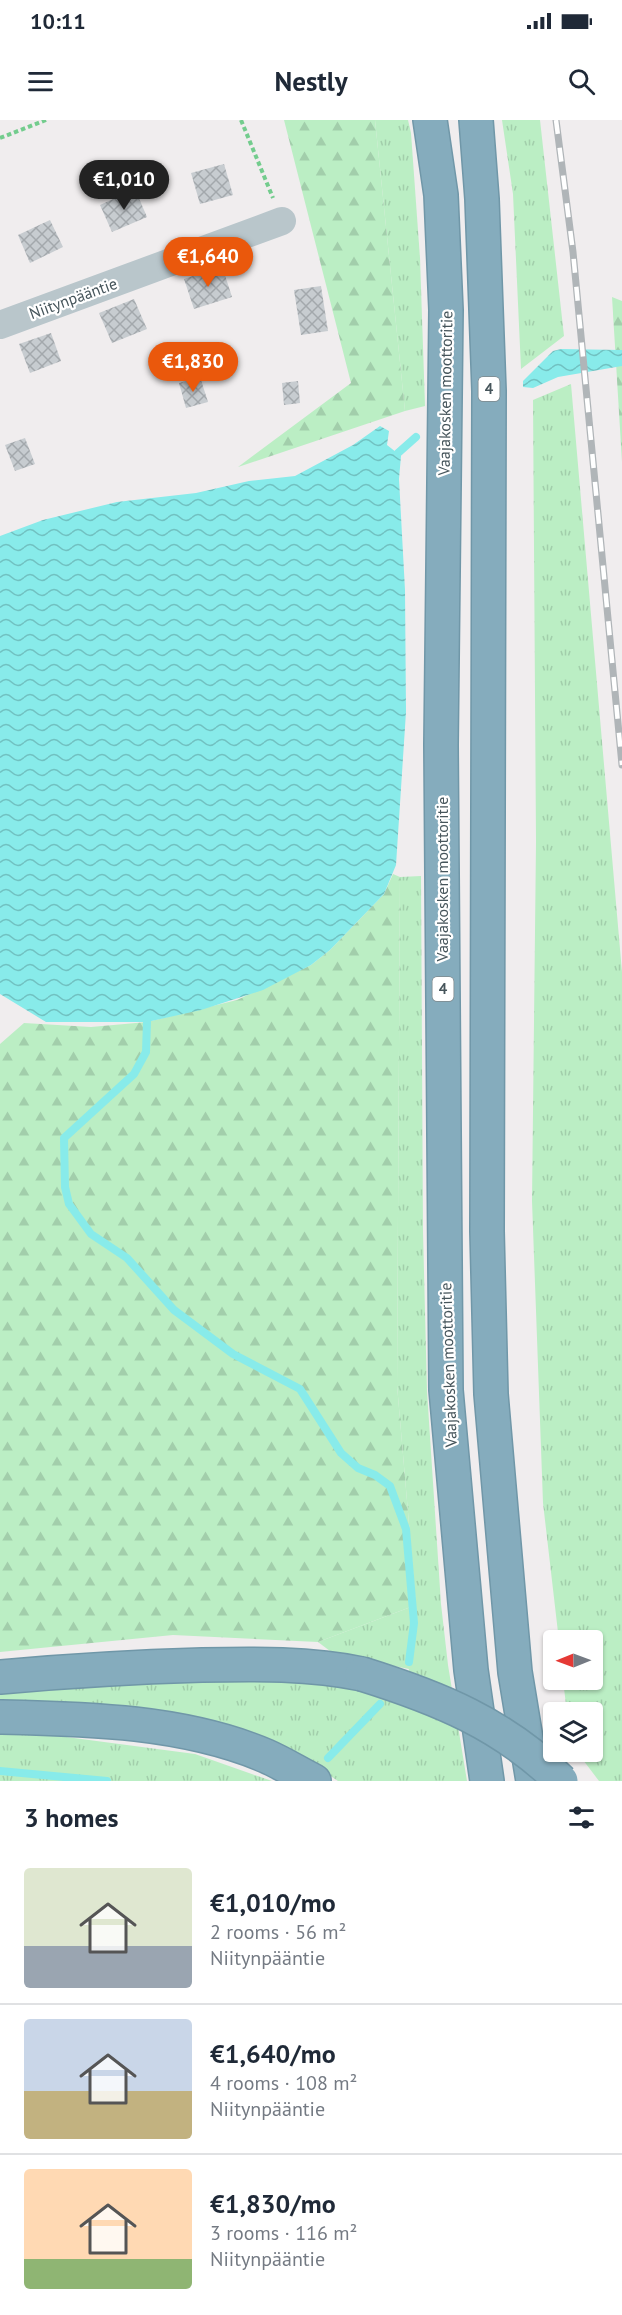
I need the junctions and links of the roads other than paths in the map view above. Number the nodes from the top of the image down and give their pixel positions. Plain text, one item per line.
1 (430, 120) edge
2 (476, 120) edge
3 (282, 221) road end
4 (0, 325) edge
5 (0, 1677) edge
6 (0, 1717) edge
7 (314, 1781) edge
8 (487, 1781) edge
9 (533, 1781) edge
10 (561, 1781) edge

1 - 8 highway, Vaajakosken moottoritie / 4
2 - 9 highway, 4
3 - 4 street, Niitynpääntie
5 - 10 highway, bridge
6 - 7 highway

